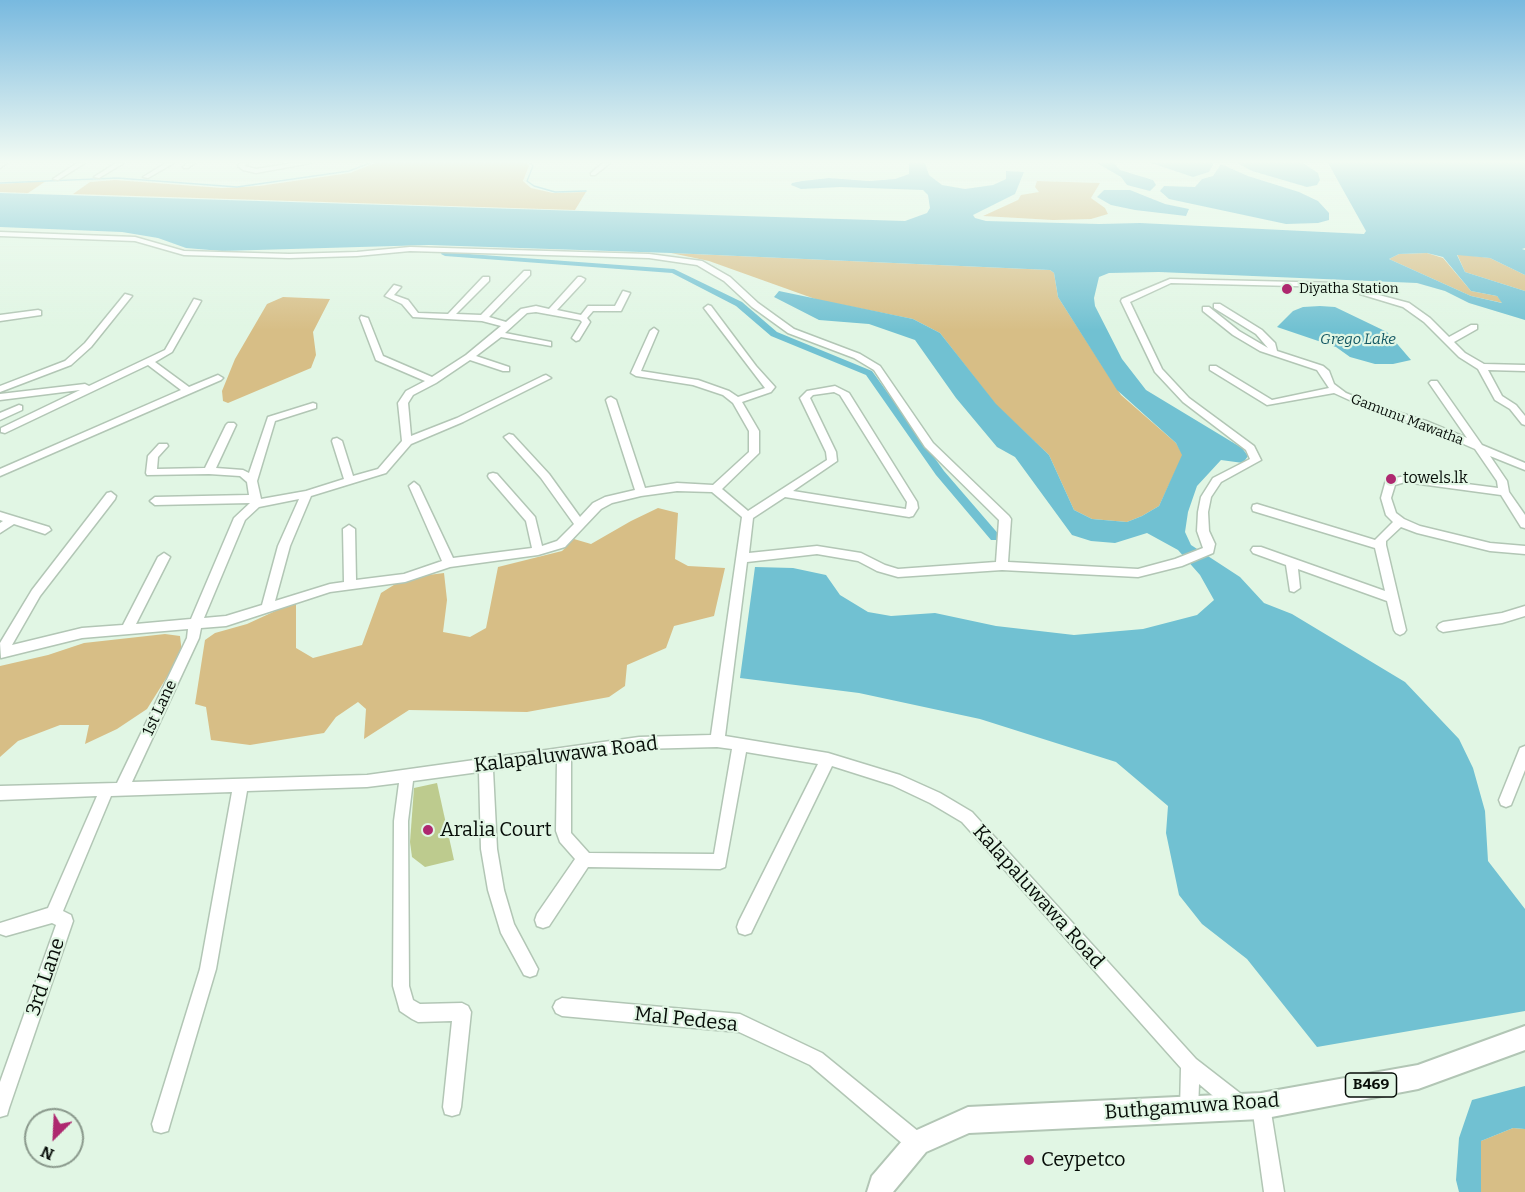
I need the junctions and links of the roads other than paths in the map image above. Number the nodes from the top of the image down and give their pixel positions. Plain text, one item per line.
1 (0, 234) edge
2 (527, 273) dead end
3 (486, 279) dead end
4 (581, 279) dead end
5 (1335, 285) dead end
6 (398, 287) dead end
7 (1363, 292) dead end
8 (626, 293) dead end
9 (128, 296) dead end
10 (197, 301) dead end
11 (1217, 306) dead end
12 (708, 308) dead end
13 (1206, 309) dead end
14 (551, 312) junction
15 (38, 313) dead end
16 (452, 315) junction
17 (0, 318) edge
18 (364, 318) dead end
19 (483, 318) junction
20 (583, 318) junction
21 (507, 325) junction
22 (1474, 327) dead end
23 (654, 331) dead end
24 (499, 334) junction
25 (576, 338) dead end
26 (1448, 341) junction
27 (548, 344) dead end
28 (1273, 352) junction
29 (469, 357) junction
30 (149, 362) junction
31 (1213, 368) dead end
32 (1482, 368) junction
33 (1525, 368) edge
34 (507, 369) dead end
35 (218, 378) dead end
36 (546, 378) dead end
37 (433, 381) junction
38 (1434, 383) dead end
39 (96, 386) junction
40 (0, 389) edge
41 (1335, 390) junction
42 (188, 391) junction
43 (0, 397) edge
44 (611, 400) dead end
45 (737, 401) junction
46 (313, 406) dead end
47 (19, 408) dead end
48 (0, 417) edge
49 (1525, 422) edge
50 (231, 425) dead end
51 (5, 430) dead end
52 (509, 437) dead end
53 (337, 441) dead end
54 (407, 442) junction
55 (163, 446) dead end
56 (1480, 449) junction
57 (1525, 467) edge
58 (209, 471) junction
59 (0, 473) edge
60 (493, 476) dead end
61 (252, 482) junction
62 (350, 482) junction
63 (414, 486) dead end
64 (715, 489) junction
65 (641, 492) junction
66 (1504, 492) junction
67 (307, 494) junction
68 (783, 494) junction
69 (111, 496) dead end
70 (155, 501) dead end
71 (256, 501) junction
72 (1257, 508) dead end
73 (0, 516) edge
74 (748, 516) junction
75 (12, 520) junction
76 (1400, 522) junction
77 (579, 523) junction
78 (1525, 524) edge
79 (0, 529) edge
80 (349, 529) dead end
81 (45, 530) dead end
82 (1380, 545) junction
83 (1257, 550) dead end
84 (1525, 550) edge
85 (538, 551) junction
86 (164, 557) dead end
87 (743, 558) junction
88 (1292, 562) junction
89 (449, 563) junction
90 (1002, 566) junction
91 (350, 586) junction
92 (1294, 588) dead end
93 (1392, 598) junction
94 (267, 608) junction
95 (1525, 611) edge
96 (195, 625) junction
97 (1443, 627) dead end
98 (127, 629) junction
99 (1400, 630) dead end
100 (0, 653) edge
101 (717, 741) junction
102 (740, 744) junction
103 (1525, 752) edge
104 (564, 753) junction
105 (828, 759) junction
106 (486, 765) junction
107 (407, 775) junction
108 (241, 784) junction
109 (114, 789) junction
110 (2, 797) edge
111 (1506, 800) dead end
112 (585, 860) junction
113 (52, 915) junction
114 (543, 920) dead end
115 (745, 927) dead end
116 (6, 928) dead end
117 (530, 969) dead end
118 (562, 1007) dead end
119 (1525, 1038) edge
120 (1190, 1065) junction
121 (1250, 1106) junction
122 (452, 1107) dead end
123 (0, 1108) edge
124 (1189, 1110) junction
125 (161, 1124) dead end
126 (916, 1143) junction
127 (880, 1192) edge
128 (1274, 1192) edge

1 - 90 street
2 - 19 street
3 - 16 street
4 - 14 street
5 - 90 street
6 - 16 street
7 - 26 street
8 - 20 street
9 - 40 street
10 - 30 street
11 - 28 street
12 - 45 street
13 - 28 street, Gamunu Mawatha
14 - 20 street
14 - 21 street
15 - 17 street
16 - 19 street
18 - 37 street
19 - 21 street
20 - 25 street
21 - 24 street
22 - 26 street
23 - 45 street
24 - 27 street
24 - 29 street
26 - 32 street
28 - 41 street, Gamunu Mawatha
29 - 34 street
29 - 37 street
30 - 39 street
30 - 42 street
31 - 41 street
32 - 33 street
32 - 49 street
35 - 42 street
36 - 54 street
37 - 54 street
38 - 56 street
39 - 43 street
39 - 51 street
41 - 56 street, Gamunu Mawatha
42 - 59 street
44 - 65 street
45 - 64 street
46 - 61 street
47 - 48 street
50 - 58 street
52 - 77 street
53 - 62 street
54 - 62 street
55 - 58 street
56 - 57 street, Gamunu Mawatha
56 - 66 street
58 - 61 street
60 - 85 street
61 - 71 street
62 - 67 street
63 - 89 street
64 - 65 street
64 - 74 street
65 - 77 street
66 - 76 street
66 - 78 street
67 - 71 street
67 - 94 street
68 - 68 street
68 - 74 street
69 - 100 street
70 - 71 street
71 - 96 street, 1st Lane
72 - 82 street
73 - 75 street
74 - 87 street
75 - 79 street
75 - 81 street
76 - 82 street
76 - 84 street
77 - 85 street
80 - 91 street
82 - 93 street
83 - 88 street
85 - 89 street
86 - 98 street
87 - 90 street
87 - 101 street
88 - 92 street
88 - 93 street
89 - 91 street
91 - 94 street
93 - 99 street
94 - 96 street
95 - 97 street
96 - 98 street
96 - 109 street, 1st Lane
98 - 100 street
101 - 102 street, Kalapaluwawa Road
101 - 104 street, Kalapaluwawa Road
102 - 105 street, Kalapaluwawa Road
102 - 112 street
103 - 111 street
104 - 106 street, Kalapaluwawa Road
104 - 112 street
105 - 115 street
105 - 120 street, Kalapaluwawa Road
106 - 107 street, Kalapaluwawa Road
106 - 117 street
107 - 108 street, Kalapaluwawa Road
107 - 122 street
108 - 109 street, Kalapaluwawa Road
108 - 125 street
109 - 110 street, Kalapaluwawa Road
109 - 113 street, 3rd Lane
112 - 114 street
113 - 116 street
113 - 123 street, 3rd Lane
118 - 126 street, Mal Pedesa
119 - 121 main road, Buthgamuwa Road / B469
120 - 121 street, Kalapaluwawa Road
120 - 124 street
121 - 124 main road, Buthgamuwa Road / B469
121 - 128 street
124 - 126 main road, Buthgamuwa Road / B469
126 - 127 main road, Buthgamuwa Road / B469

